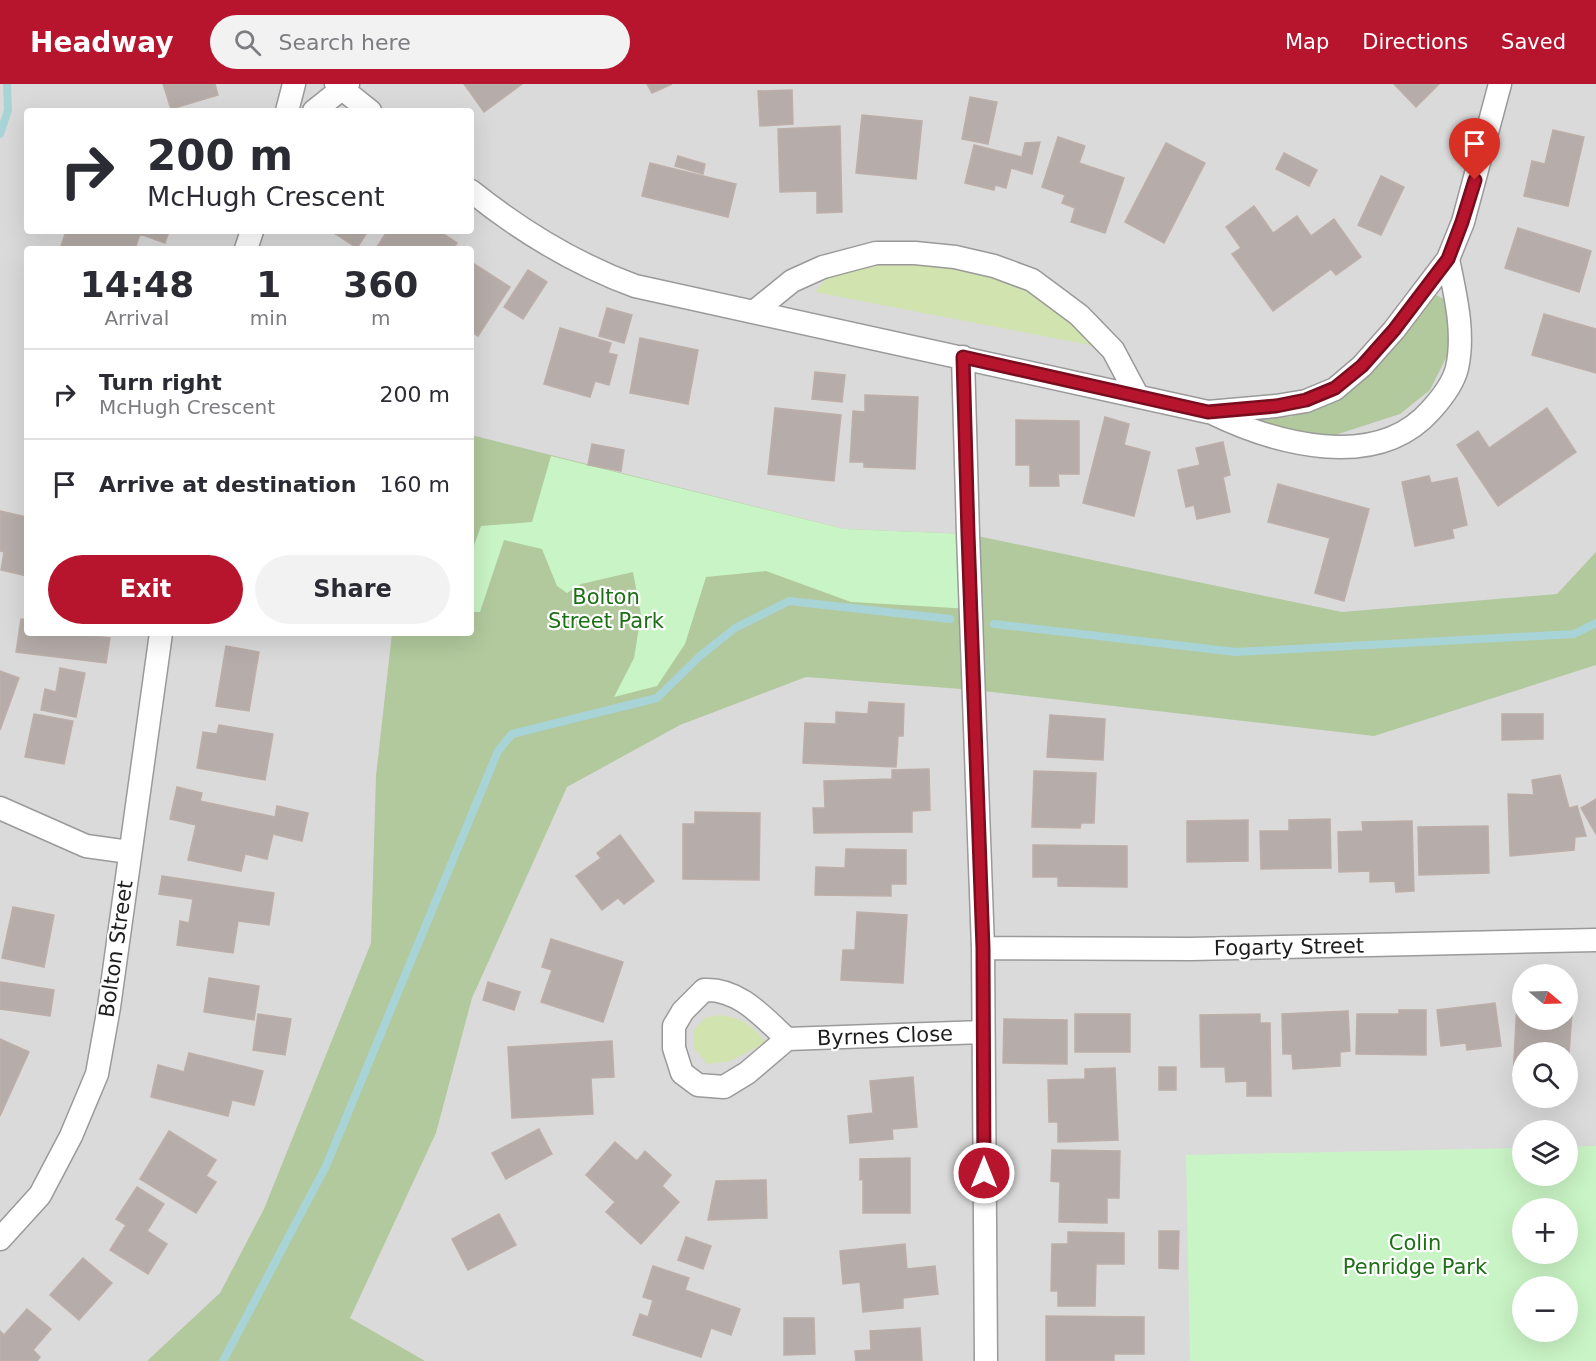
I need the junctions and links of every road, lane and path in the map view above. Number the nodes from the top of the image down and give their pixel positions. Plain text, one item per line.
1 (294, 84) edge
2 (1500, 84) edge
3 (342, 86) edge
4 (288, 108) edge
5 (317, 108) edge
6 (367, 108) edge
7 (474, 193) edge
8 (1448, 259) junction
9 (755, 311) junction
10 (963, 357) junction
11 (1137, 395) junction
12 (1208, 412) junction
13 (161, 636) edge
14 (0, 808) edge
15 (129, 852) junction
16 (1596, 940) edge
17 (983, 948) junction
18 (983, 1032) junction
19 (787, 1039) junction
20 (0, 1239) edge
21 (986, 1361) edge

1 - 4 street
2 - 8 street
3 - 5 street
3 - 6 street
7 - 9 street
8 - 12 street
8 - 12 street
9 - 10 street
9 - 11 street
10 - 11 street
10 - 17 street
11 - 12 street
13 - 15 street, Bolton Street
14 - 15 street
15 - 20 street, Bolton Street
16 - 17 street, Fogarty Street
17 - 18 street
18 - 19 street, Byrnes Close
18 - 21 street
19 - 19 street, Byrnes Close

